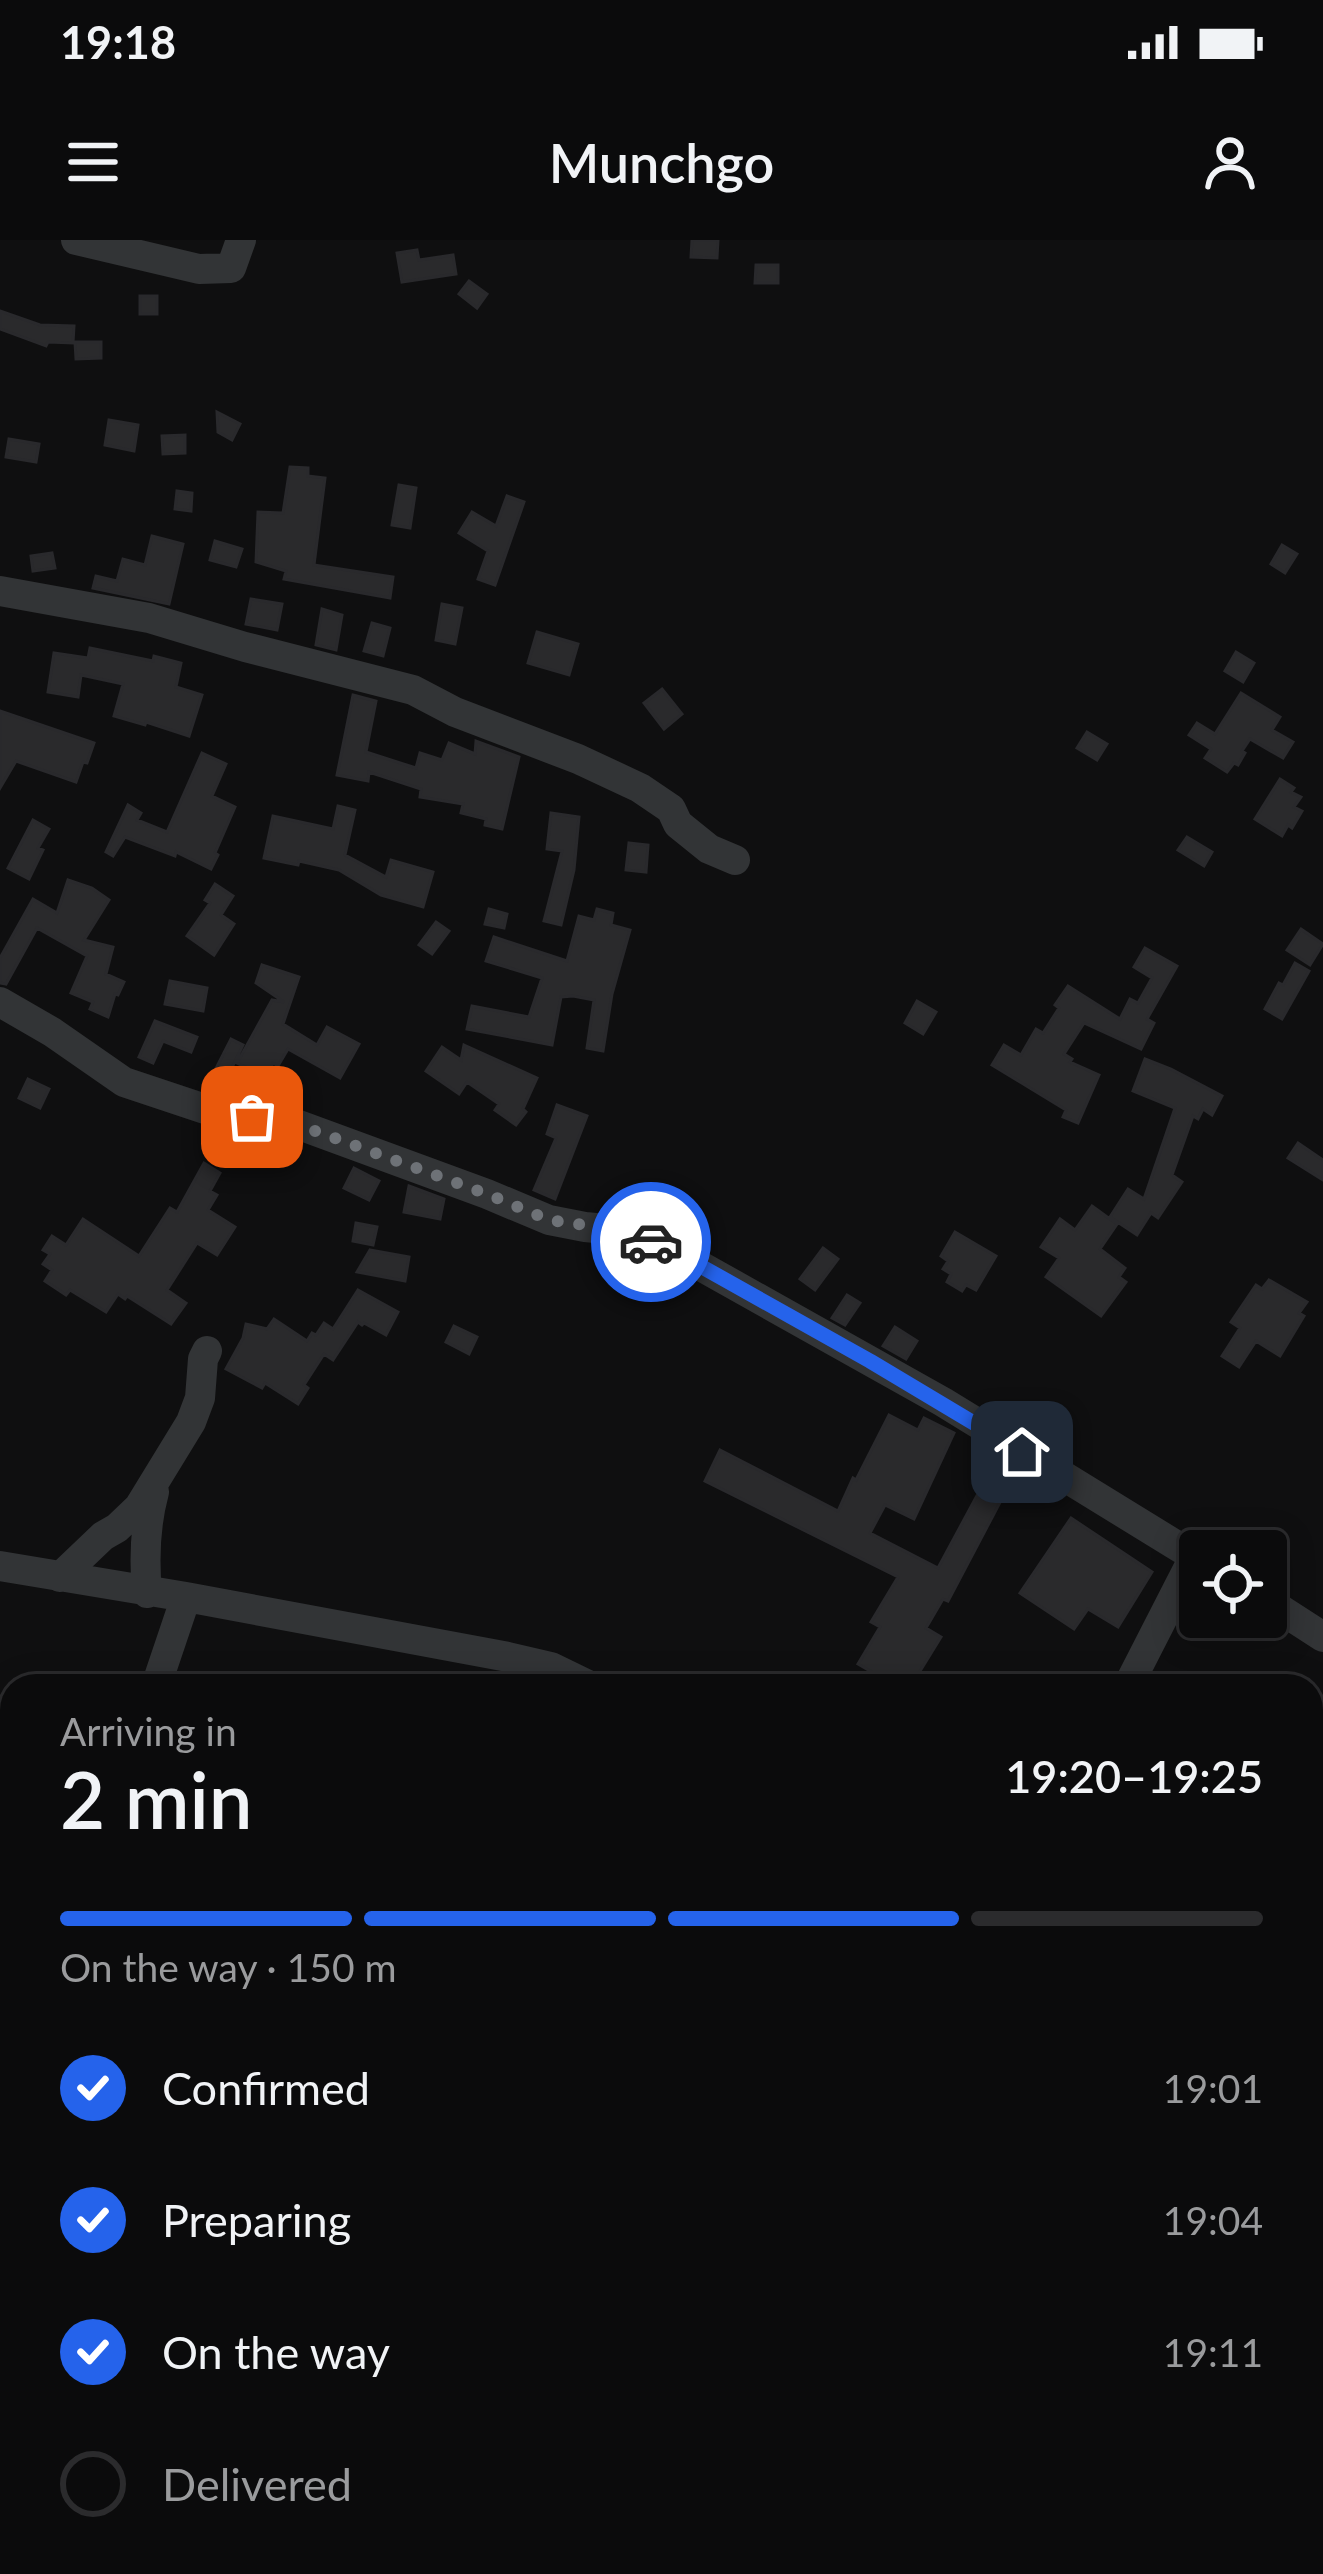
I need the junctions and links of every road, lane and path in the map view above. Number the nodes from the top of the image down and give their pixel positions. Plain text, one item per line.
1 (76, 240) edge
2 (241, 240) edge
3 (0, 591) edge
4 (735, 860) dead end
5 (0, 1002) edge
6 (207, 1351) dead end
7 (162, 1469) junction
8 (1179, 1547) edge
9 (0, 1566) edge
10 (59, 1577) junction
11 (1179, 1591) edge
12 (148, 1593) junction
13 (186, 1597) junction
14 (1287, 1613) edge
15 (1323, 1636) edge
16 (160, 1674) edge
17 (567, 1674) edge
18 (1134, 1674) edge

1 - 2 street
3 - 4 street
5 - 8 street
6 - 7 street
7 - 10 street
7 - 12 street
9 - 10 street
10 - 12 street
11 - 18 street
12 - 13 street
13 - 16 street
13 - 17 street
14 - 15 street

